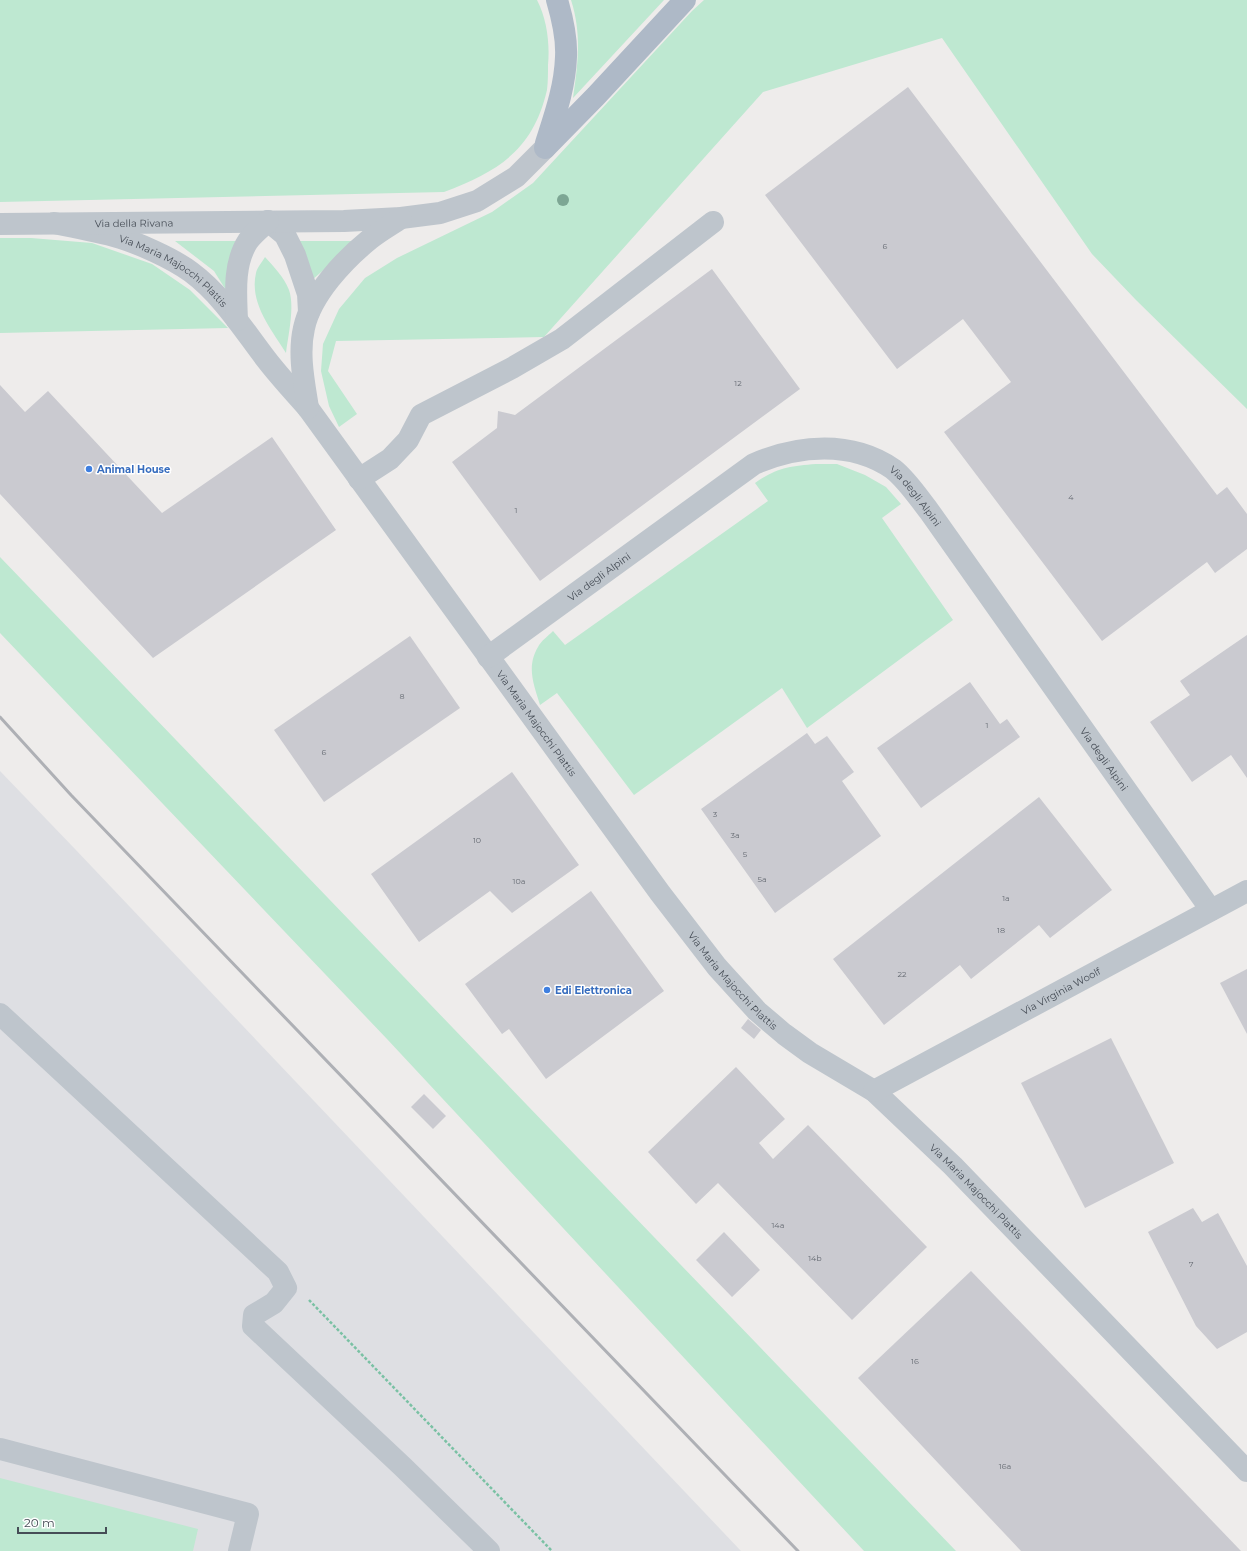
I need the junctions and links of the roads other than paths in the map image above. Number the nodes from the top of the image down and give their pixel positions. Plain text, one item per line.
1 (557, 0) edge
2 (685, 0) edge
3 (544, 148) junction
4 (401, 218) junction
5 (268, 221) junction
6 (713, 222) dead end
7 (54, 223) junction
8 (0, 224) edge
9 (309, 312) junction
10 (237, 320) junction
11 (308, 408) junction
12 (359, 479) junction
13 (488, 656) junction
14 (1247, 891) edge
15 (1211, 910) junction
16 (0, 1014) edge
17 (874, 1091) junction
18 (0, 1449) edge
19 (1247, 1471) edge
20 (239, 1551) edge
21 (489, 1551) edge

1 - 3 main road
2 - 3 main road
3 - 4 street, Via della Rivana
4 - 5 street, Via della Rivana
4 - 9 street, Via Maria Majocchi Plattis
5 - 7 street, Via della Rivana
5 - 9 street, Via Maria Majocchi Plattis
5 - 10 street, Via Maria Majocchi Plattis
6 - 12 street
7 - 8 street, Via della Rivana
7 - 10 street, Via Maria Majocchi Plattis
9 - 11 street, Via Maria Majocchi Plattis
10 - 11 street, Via Maria Majocchi Plattis
11 - 12 street, Via Maria Majocchi Plattis
12 - 13 street, Via Maria Majocchi Plattis
13 - 15 street, Via degli Alpini
13 - 17 street, Via Maria Majocchi Plattis
14 - 15 street, Via Virginia Woolf
15 - 17 street, Via Virginia Woolf
16 - 21 street
17 - 19 street, Via Maria Majocchi Plattis
18 - 20 street

